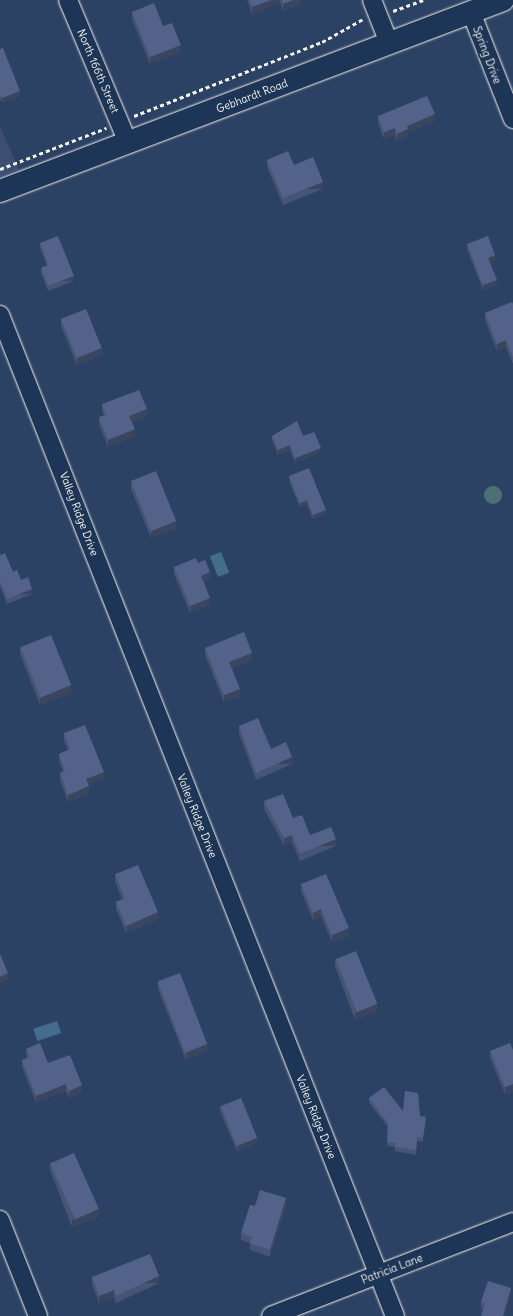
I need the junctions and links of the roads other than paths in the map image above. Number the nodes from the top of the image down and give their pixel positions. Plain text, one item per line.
1 (68, 0) edge
2 (503, 0) edge
3 (375, 8) edge
4 (471, 12) junction
5 (389, 43) junction
6 (513, 119) edge
7 (128, 143) junction
8 (0, 191) edge
9 (0, 315) edge
10 (0, 1220) edge
11 (513, 1222) edge
12 (380, 1275) junction
13 (38, 1316) edge
14 (271, 1316) edge
15 (395, 1316) edge

1 - 7 street, North 166th Street
2 - 4 street, Gebhardt Road
3 - 5 street
4 - 5 street, Gebhardt Road
4 - 6 street, Spring Drive
5 - 7 street, Gebhardt Road
7 - 8 street, Gebhardt Road
9 - 12 street, Valley Ridge Drive
10 - 13 street
11 - 12 street, Patricia Lane
12 - 14 street, Patricia Lane
12 - 15 street, Valley Ridge Drive

